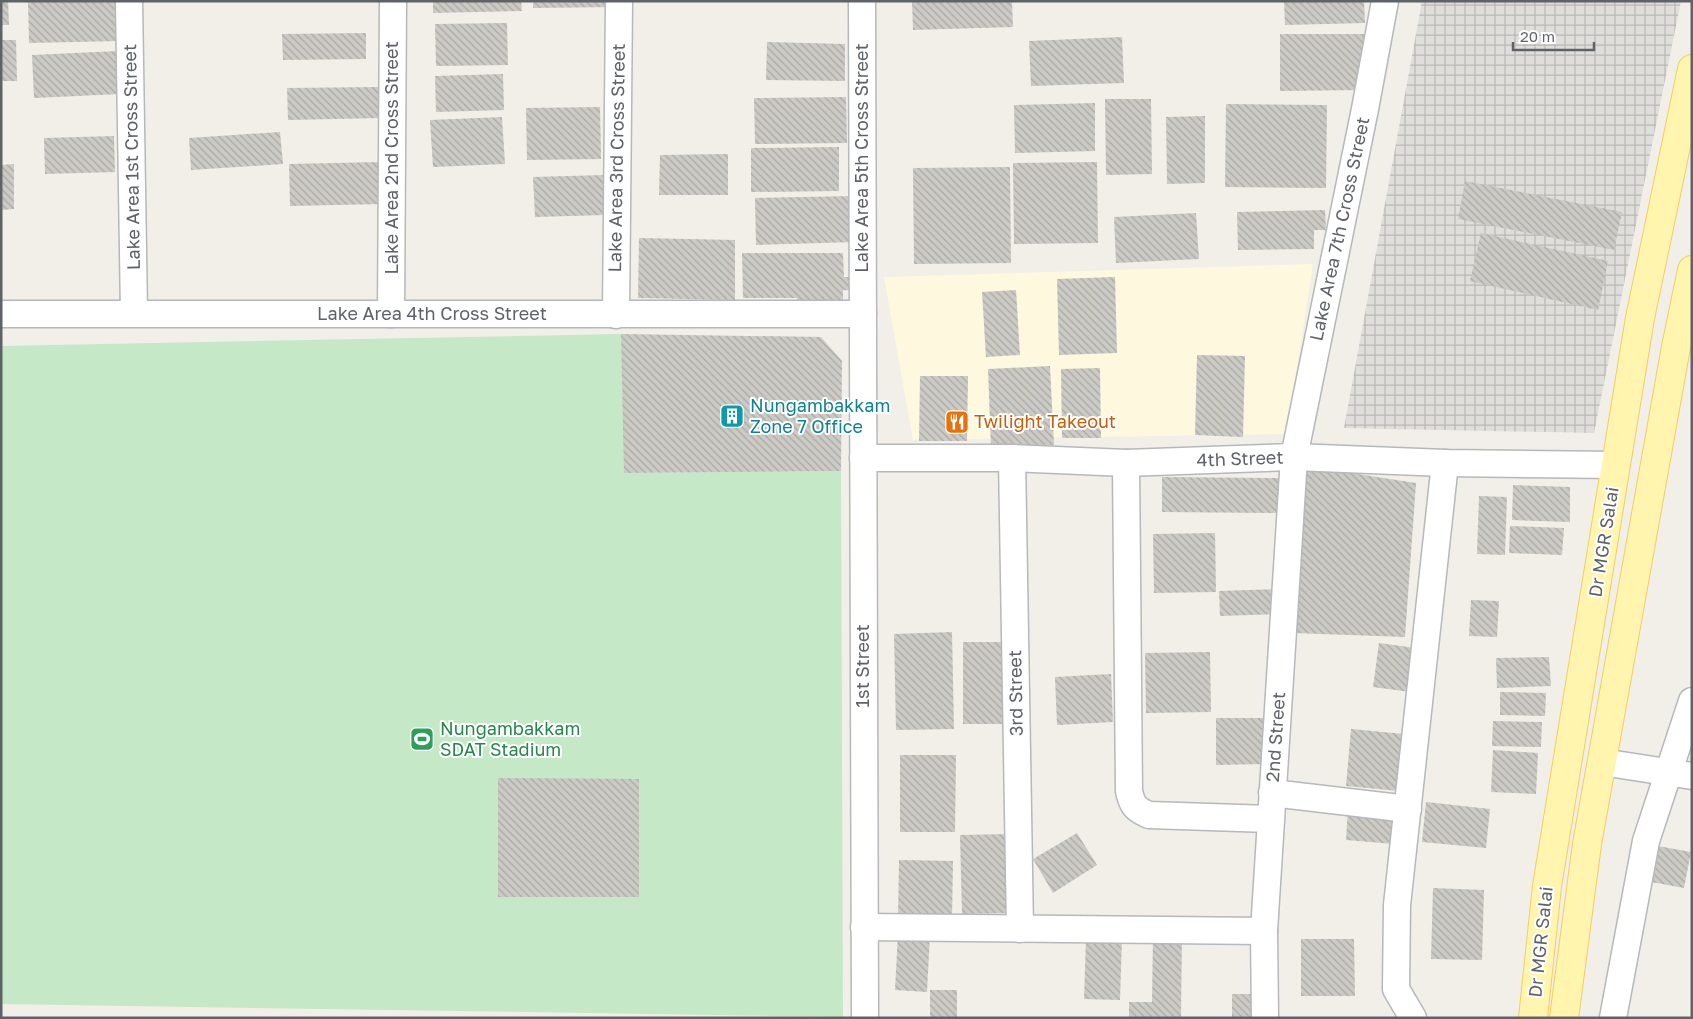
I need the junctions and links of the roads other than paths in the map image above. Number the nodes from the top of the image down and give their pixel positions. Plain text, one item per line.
1 (130, 1) edge
2 (393, 1) edge
3 (619, 1) edge
4 (862, 1) edge
5 (1385, 1) edge
6 (1692, 69) edge
7 (1692, 270) edge
8 (134, 313) junction
9 (1, 314) edge
10 (391, 314) junction
11 (863, 314) junction
12 (616, 315) junction
13 (1294, 457) junction
14 (863, 458) junction
15 (1012, 458) junction
16 (1126, 463) junction
17 (1444, 463) junction
18 (1616, 465) junction
19 (1692, 702) edge
20 (1602, 762) junction
21 (1680, 774) edge
22 (1272, 794) junction
23 (1408, 809) junction
24 (1270, 819) junction
25 (864, 927) junction
26 (1020, 929) junction
27 (1264, 931) junction
28 (865, 1018) edge
29 (1265, 1018) edge
30 (1413, 1018) edge
31 (1533, 1018) edge
32 (1564, 1018) edge
33 (1613, 1018) edge

1 - 8 street, Lake Area 1st Cross Street
2 - 10 street, Lake Area 2nd Cross Street
3 - 12 street, Lake Area 3rd Cross Street
4 - 11 street, Lake Area 5th Cross Street
5 - 13 street, Lake Area 7th Cross Street
6 - 18 main road, Dr MGR Salai
7 - 20 main road, Dr MGR Salai
8 - 9 street, Lake Area 4th Cross Street
8 - 10 street, Lake Area 4th Cross Street
10 - 12 street, Lake Area 4th Cross Street
11 - 12 street, Lake Area 4th Cross Street
11 - 14 street, 1st Street
13 - 16 street, 4th Street
13 - 17 street, 4th Street
13 - 22 street, 2nd Street
14 - 15 street, 4th Street
14 - 25 street, 1st Street
15 - 16 street, 4th Street
15 - 26 street, 3rd Street
16 - 24 street
17 - 18 street, 4th Street
17 - 23 street
18 - 31 main road, Dr MGR Salai
19 - 21 street
20 - 21 street
20 - 32 main road, Dr MGR Salai
21 - 33 street
22 - 23 street
22 - 24 street, 2nd Street
23 - 30 street
24 - 27 street, 2nd Street
25 - 26 street
25 - 28 street, 1st Street
26 - 27 street
27 - 29 street, 2nd Street

